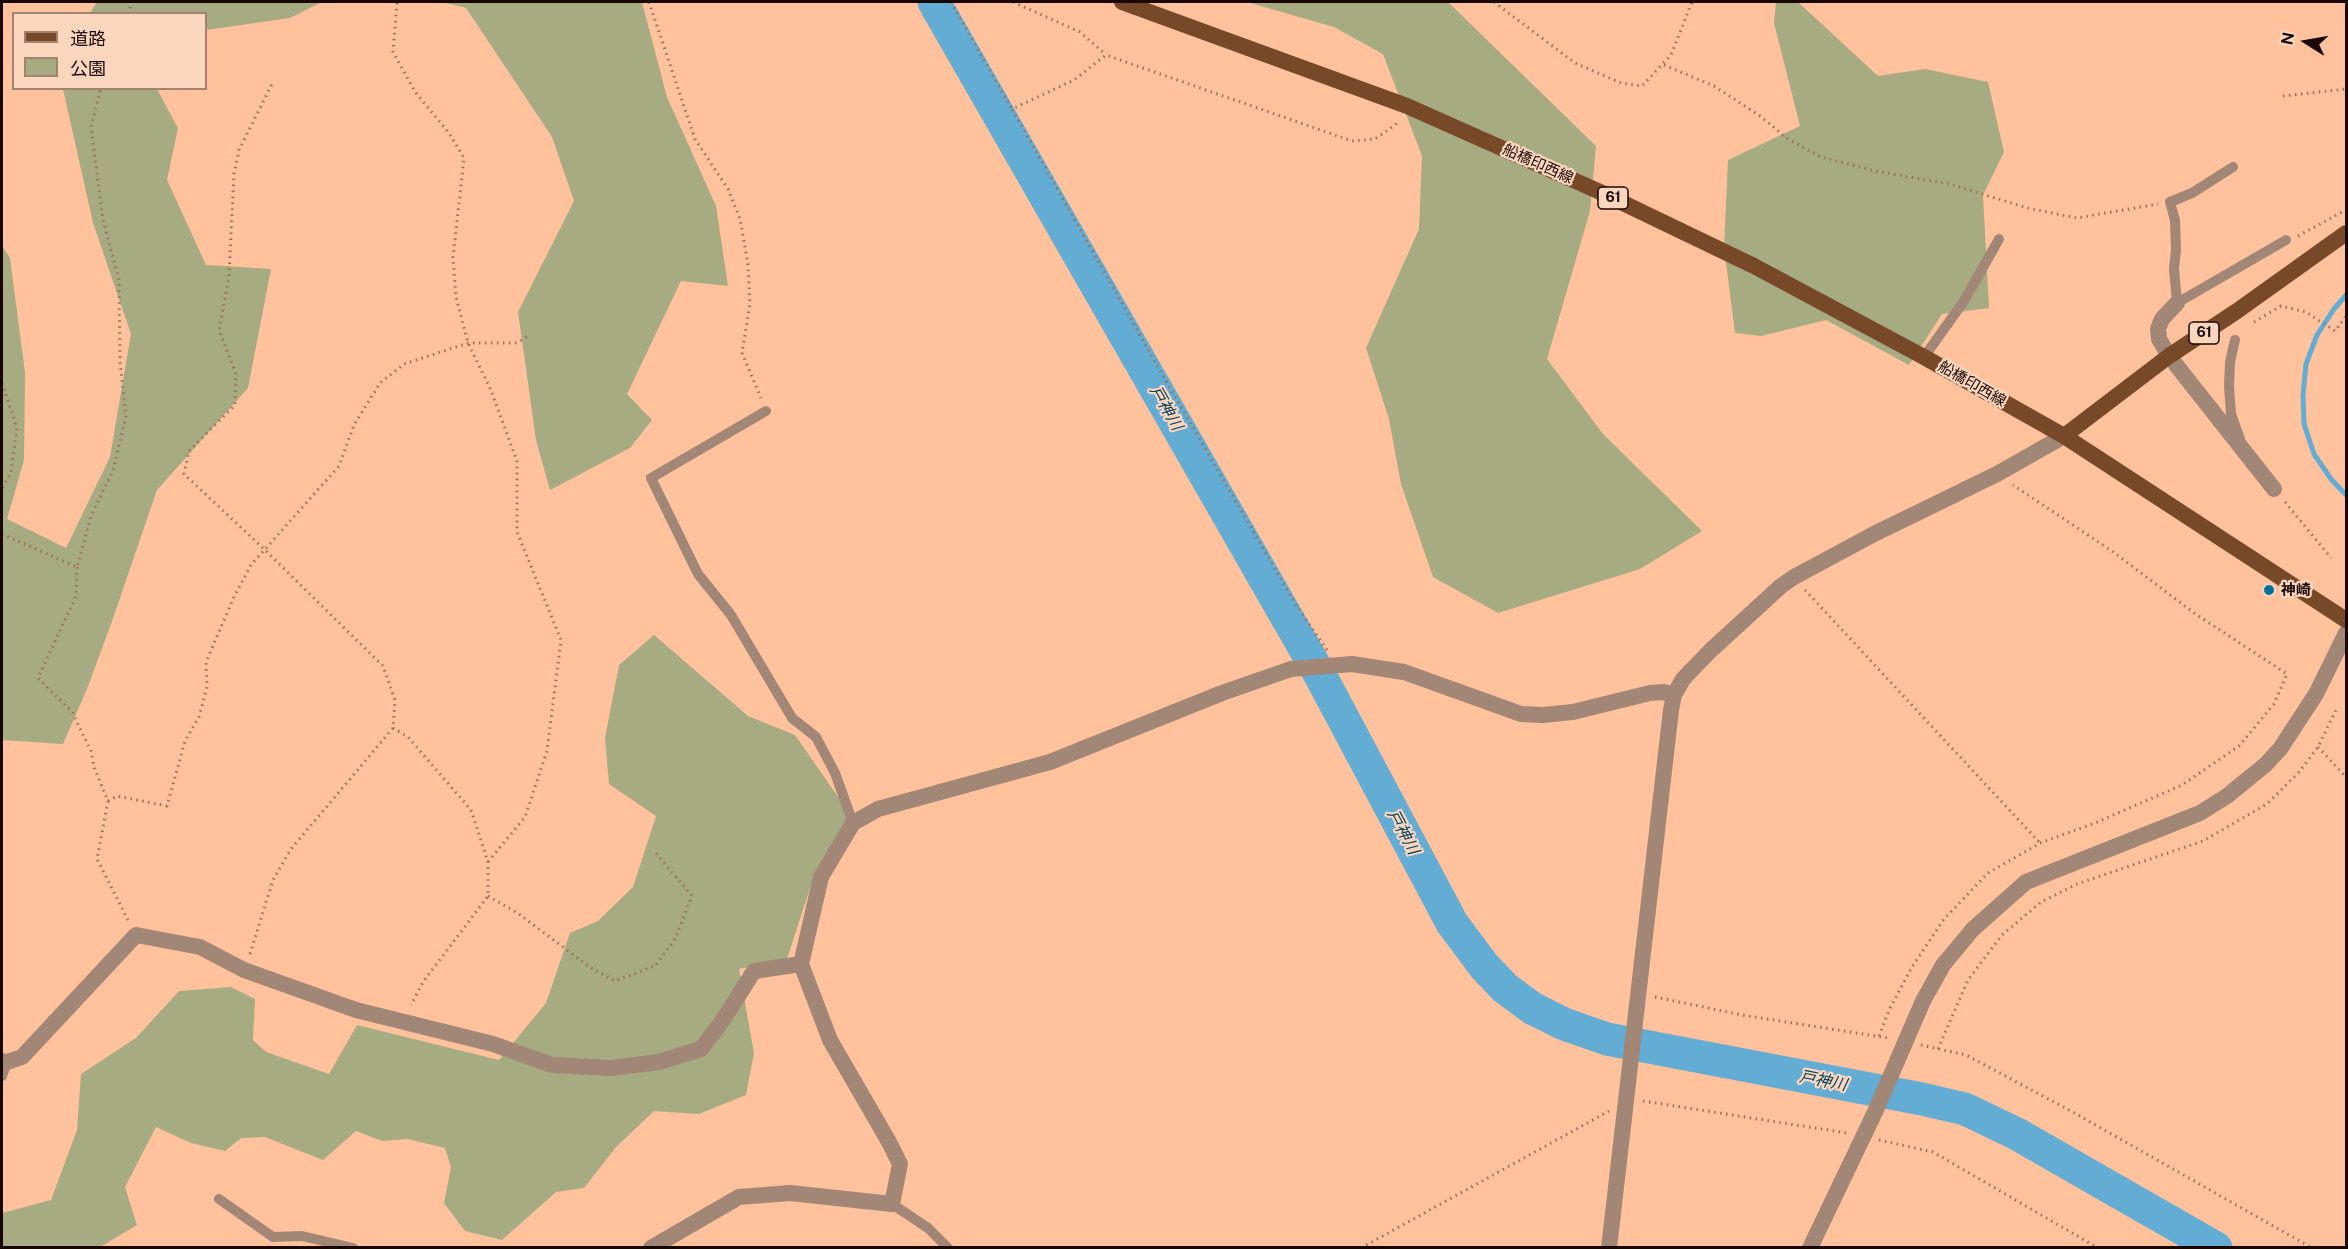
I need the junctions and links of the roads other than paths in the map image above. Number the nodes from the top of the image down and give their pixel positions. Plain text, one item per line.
1 (1122, 2) edge
2 (2233, 167) dead end
3 (2346, 233) edge
4 (1999, 239) dead end
5 (2286, 240) road end
6 (2176, 303) junction
7 (2235, 340) dead end
8 (2169, 356) junction
9 (1924, 357) junction
10 (766, 411) road end
11 (2064, 436) junction
12 (2246, 453) junction
13 (2274, 489) road end
14 (2346, 620) edge
15 (2346, 633) edge
16 (1674, 695) junction
17 (854, 823) junction
18 (801, 964) junction
19 (3, 1066) edge
20 (219, 1199) dead end
21 (892, 1204) junction
22 (353, 1248) edge
23 (651, 1248) edge
24 (948, 1248) edge
25 (1609, 1248) edge
26 (1810, 1248) edge

1 - 9 main road, 船橋印西線 / 61
2 - 6 lane
3 - 8 main road, 61
4 - 9 lane
5 - 6 lane
6 - 8 street
7 - 12 lane
8 - 11 main road, 61
8 - 12 street
9 - 11 main road, 船橋印西線 / 61
10 - 17 lane
11 - 14 main road, 船橋印西線 / 61
11 - 16 street
12 - 13 street
15 - 26 street
16 - 17 street
16 - 25 street
17 - 18 street
18 - 19 street
18 - 21 street
20 - 22 lane
21 - 23 street
21 - 24 lane

